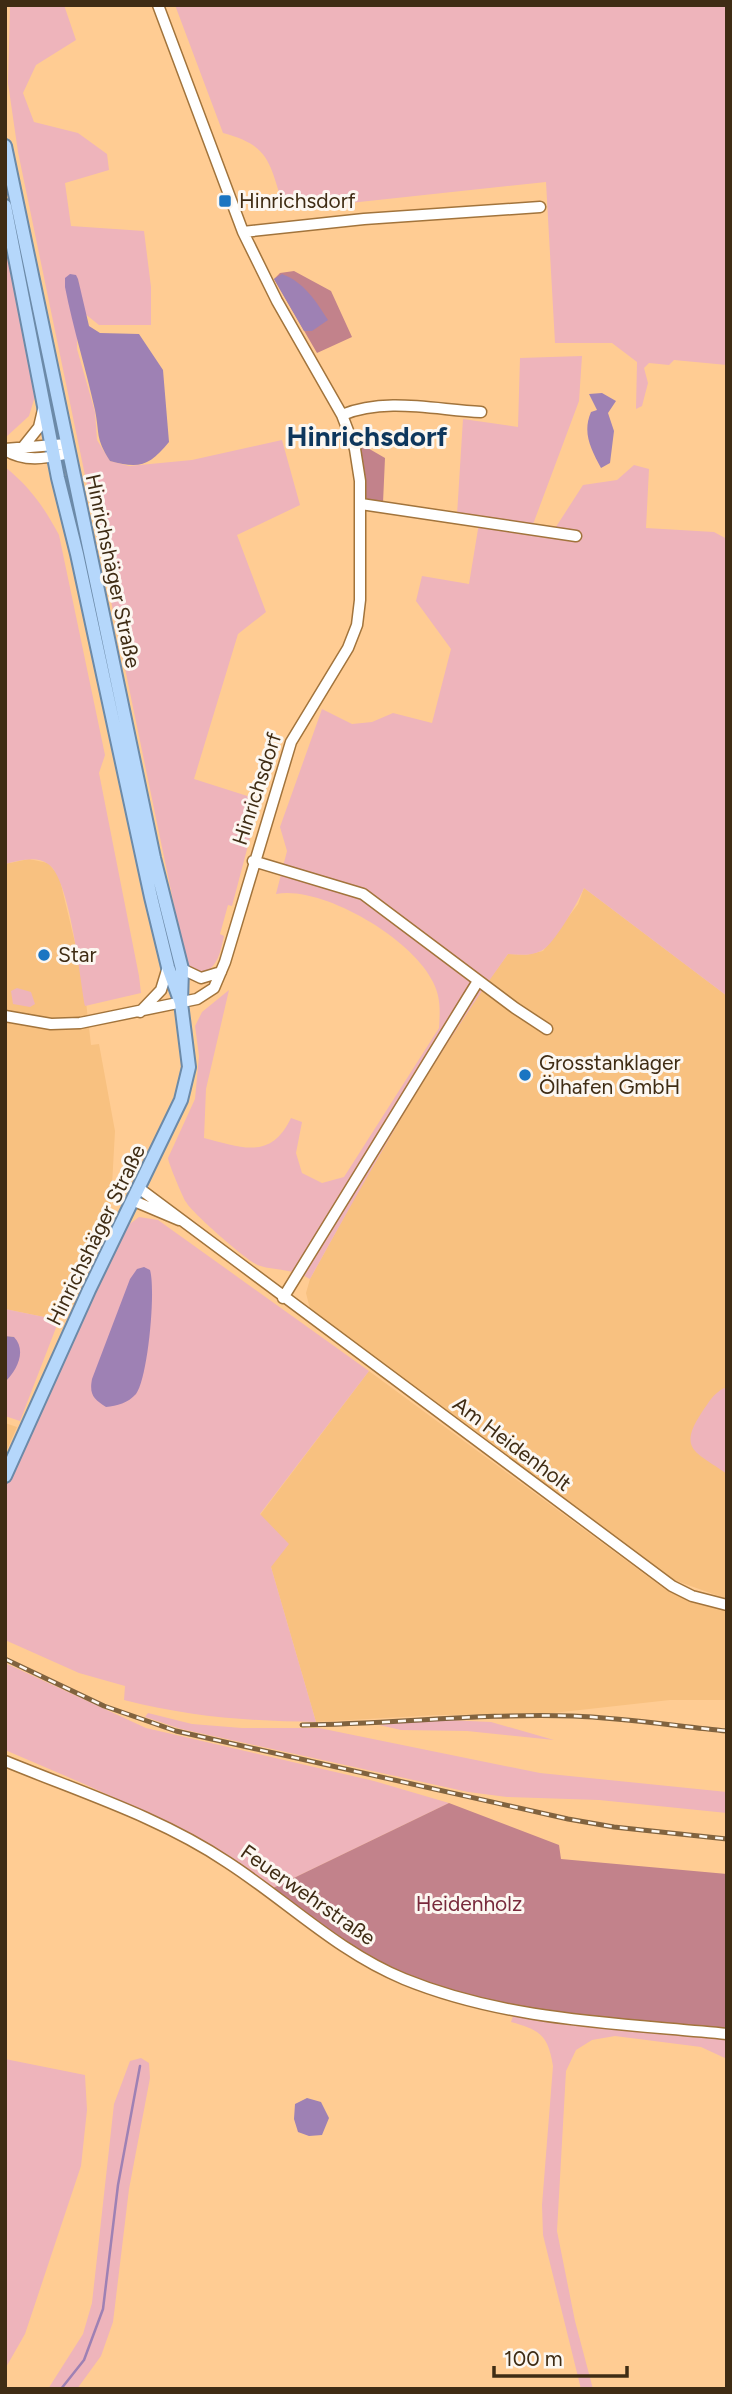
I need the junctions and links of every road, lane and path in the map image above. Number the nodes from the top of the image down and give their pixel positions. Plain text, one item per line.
1 (158, 5) edge
2 (5, 146) edge
3 (5, 206) edge
4 (540, 207) dead end
5 (243, 232) junction
6 (44, 406) junction
7 (481, 412) dead end
8 (342, 415) junction
9 (23, 447) junction
10 (68, 449) junction
11 (5, 450) edge
12 (52, 451) junction
13 (361, 504) junction
14 (576, 536) dead end
15 (253, 861) junction
16 (168, 967) junction
17 (182, 969) junction
18 (221, 972) junction
19 (478, 981) junction
20 (181, 1003) junction
21 (140, 1012) junction
22 (5, 1016) edge
23 (545, 1031) dead end
24 (137, 1196) junction
25 (283, 1298) junction
26 (5, 1476) edge
27 (727, 1605) edge
28 (5, 1761) edge
29 (727, 2034) edge

1 - 5 street, Hinrichsdorf
2 - 10 main road, Hinrichshäger Straße
3 - 6 main road, Hinrichshäger Straße
4 - 5 street
5 - 8 street, Hinrichsdorf
6 - 9 street
6 - 12 main road, Hinrichshäger Straße
7 - 8 street
8 - 13 street, Hinrichsdorf
9 - 11 street
9 - 12 street
10 - 12 street
10 - 17 main road, Hinrichshäger Straße
11 - 12 street
12 - 16 main road, Hinrichshäger Straße
13 - 14 street
13 - 15 street, Hinrichsdorf
15 - 18 street, Hinrichsdorf
15 - 19 street
16 - 20 main road, Hinrichshäger Straße
16 - 21 street
17 - 18 street
17 - 20 main road, Hinrichshäger Straße
18 - 20 street, Hinrichsdorf
19 - 23 street
19 - 25 street
20 - 21 street, Hinrichsdorf
20 - 24 main road, Hinrichshäger Straße
21 - 22 street, Hinrichsdorf
24 - 25 street, Am Heidenholt
24 - 26 main road, Hinrichshäger Straße
25 - 27 street, Am Heidenholt
28 - 29 street, Feuerwehrstraße

